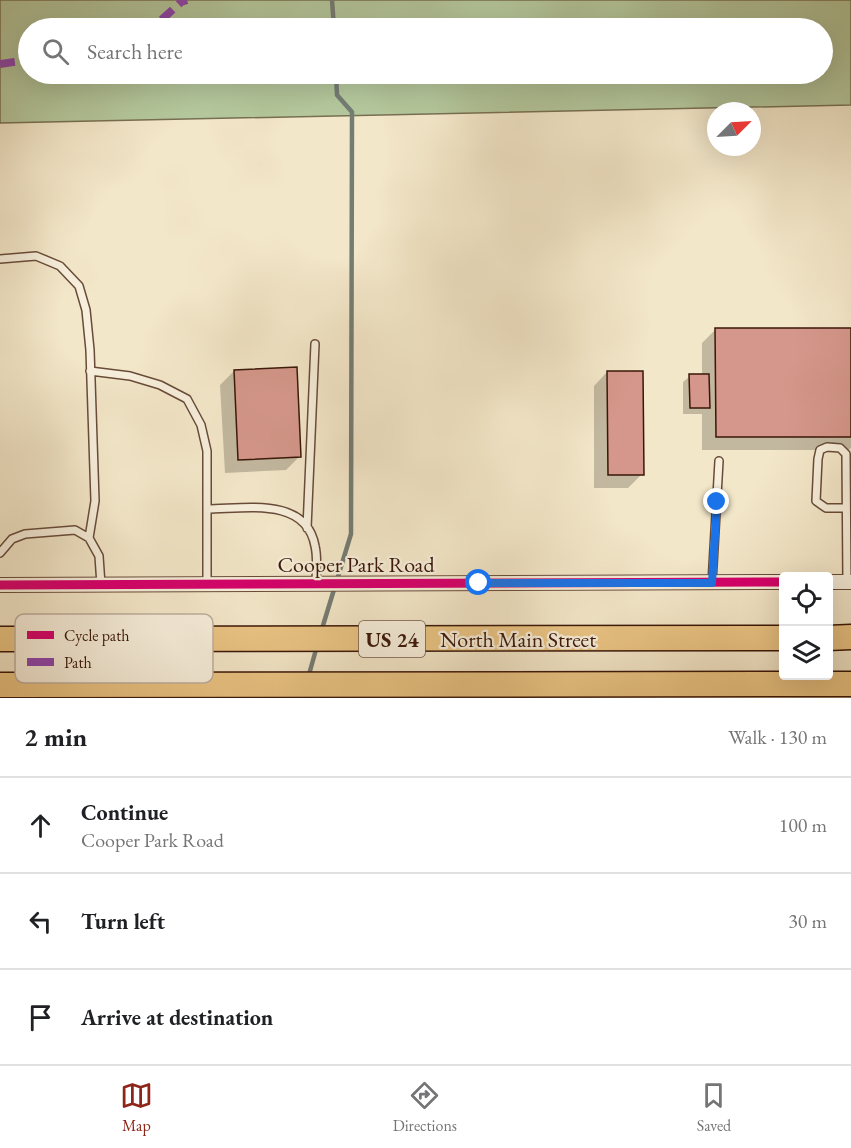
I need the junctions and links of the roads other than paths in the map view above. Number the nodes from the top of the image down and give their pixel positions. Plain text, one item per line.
1 (0, 259) edge
2 (315, 344) dead end
3 (90, 371) junction
4 (719, 461) dead end
5 (846, 508) junction
6 (207, 509) junction
7 (307, 528) junction
8 (89, 538) junction
9 (0, 553) edge
10 (779, 582) edge
11 (833, 582) edge
12 (849, 582) edge
13 (712, 583) junction
14 (207, 584) junction
15 (316, 584) junction
16 (0, 585) edge
17 (101, 585) junction
18 (779, 638) edge
19 (833, 638) edge
20 (851, 638) edge
21 (0, 639) edge
22 (15, 639) edge
23 (213, 639) edge
24 (851, 684) edge
25 (0, 686) edge

1 - 3 lane
2 - 7 lane
3 - 6 lane
3 - 8 lane
4 - 13 lane
5 - 5 lane
5 - 12 lane
6 - 7 lane
6 - 14 lane
7 - 15 lane
8 - 9 lane
8 - 17 lane
10 - 13 street, Cooper Park Road
11 - 12 street
13 - 15 street, Cooper Park Road
14 - 15 street, Cooper Park Road
14 - 17 street, Cooper Park Road
16 - 17 street, Cooper Park Road
18 - 23 highway, North Main Street / US 24
19 - 20 highway
21 - 22 highway, North Main Street / US 24
24 - 25 highway, North Main Street / US 24

